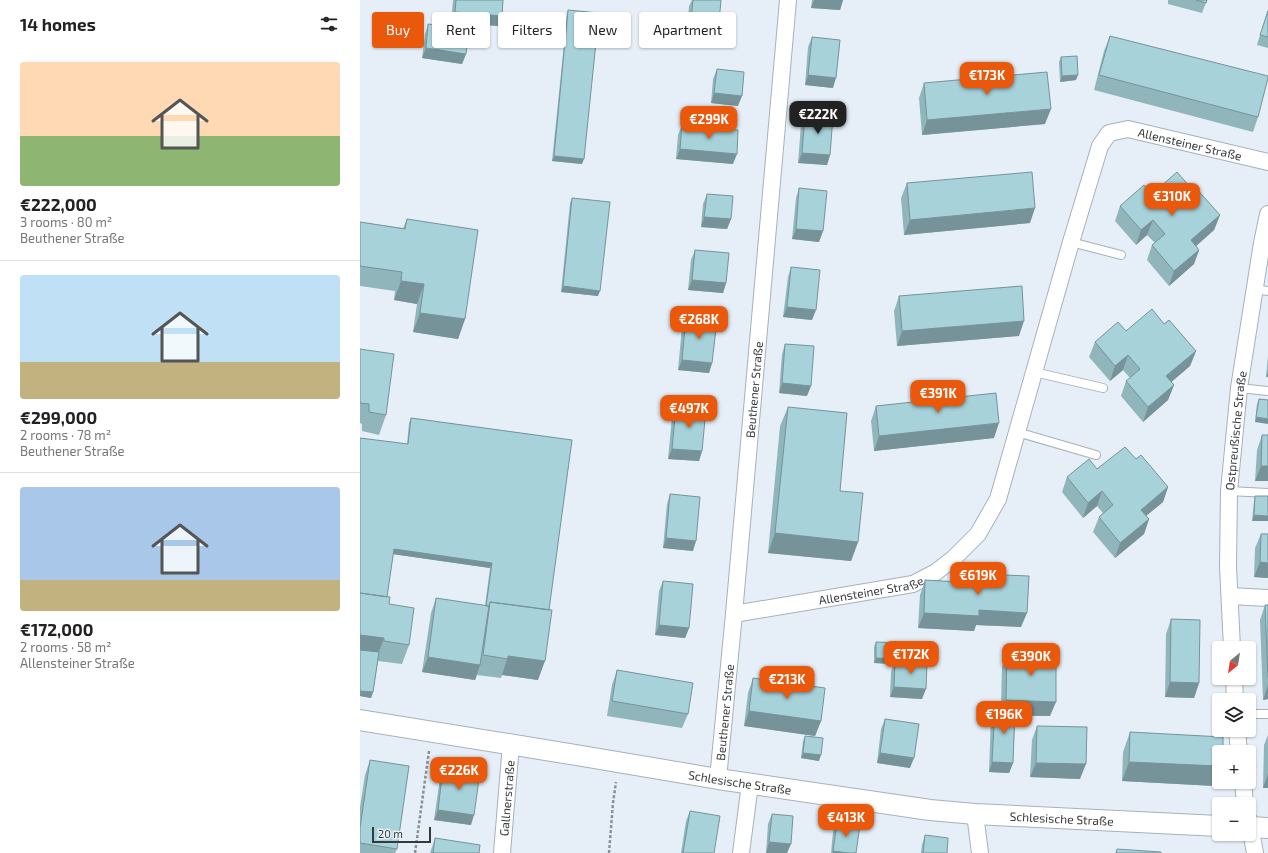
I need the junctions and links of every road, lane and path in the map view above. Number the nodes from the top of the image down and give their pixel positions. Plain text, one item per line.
1 (788, 0) edge
2 (1268, 162) edge
3 (1268, 214) edge
4 (1071, 242) junction
5 (1121, 255) dead end
6 (1261, 290) edge
7 (1034, 372) junction
8 (1103, 388) dead end
9 (1239, 388) junction
10 (1268, 391) edge
11 (1017, 432) junction
12 (1096, 455) dead end
13 (1229, 491) junction
14 (1268, 494) edge
15 (1230, 596) junction
16 (1268, 598) edge
17 (734, 614) junction
18 (1232, 641) edge
19 (1256, 714) edge
20 (1268, 714) edge
21 (360, 720) edge
22 (511, 744) junction
23 (430, 746) dead end
24 (617, 778) dead end
25 (718, 779) junction
26 (750, 784) junction
27 (975, 814) junction
28 (1212, 826) edge
29 (1255, 841) edge
30 (415, 853) edge
31 (502, 853) edge
32 (609, 853) edge
33 (741, 853) edge
34 (980, 853) edge
35 (1255, 853) edge

1 - 17 street, Beuthener Straße
2 - 4 street, Allensteiner Straße
3 - 6 street, Ostpreußische Straße
4 - 5 lane
4 - 7 street, Allensteiner Straße
6 - 9 street, Ostpreußische Straße
7 - 8 lane
7 - 11 street, Allensteiner Straße
9 - 10 lane
9 - 13 street, Ostpreußische Straße
11 - 12 lane
11 - 17 street, Allensteiner Straße
13 - 14 lane
13 - 15 street, Ostpreußische Straße
15 - 16 street
15 - 18 street, Ostpreußische Straße
17 - 25 street, Beuthener Straße
19 - 20 lane
21 - 22 street, Schlesische Straße
22 - 25 street, Schlesische Straße
22 - 31 street, Gallnerstraße
23 - 30 path
24 - 32 path
25 - 26 street, Schlesische Straße
26 - 27 street, Schlesische Straße
26 - 33 street
27 - 28 street, Schlesische Straße
27 - 34 street
29 - 35 street

